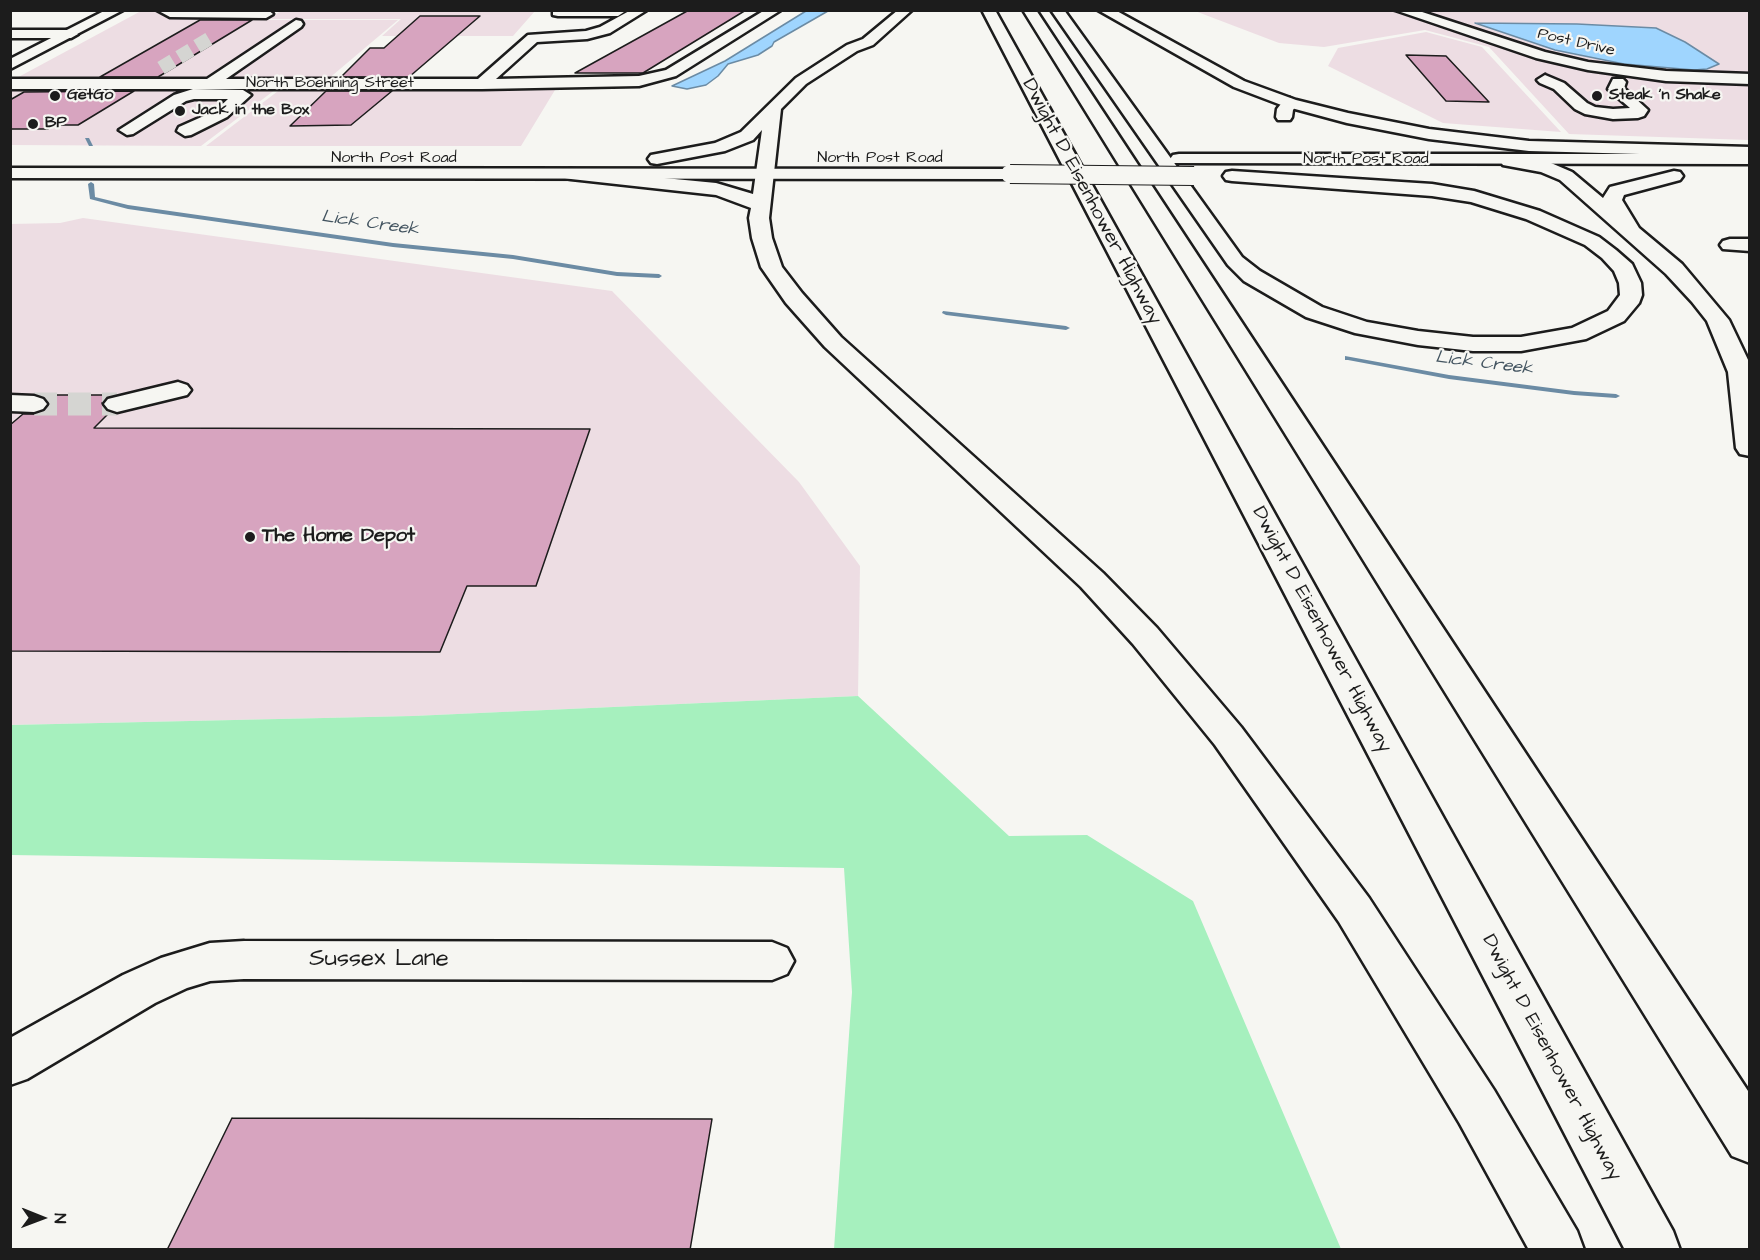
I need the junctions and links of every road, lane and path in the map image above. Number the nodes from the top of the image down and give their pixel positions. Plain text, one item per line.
1 (117, 10) edge
2 (163, 10) edge
3 (775, 10) edge
4 (906, 10) edge
5 (988, 10) edge
6 (1029, 10) edge
7 (1058, 10) edge
8 (1104, 10) edge
9 (1401, 10) edge
10 (559, 11) edge
11 (639, 11) edge
12 (266, 14) dead end
13 (296, 24) dead end
14 (10, 34) edge
15 (71, 34) junction
16 (539, 36) junction
17 (10, 65) edge
18 (1749, 79) edge
19 (1545, 80) dead end
20 (1618, 82) dead end
21 (10, 84) edge
22 (210, 84) junction
23 (482, 84) junction
24 (773, 109) junction
25 (127, 130) dead end
26 (185, 131) dead end
27 (1749, 152) edge
28 (657, 159) junction
29 (1498, 159) junction
30 (1749, 159) edge
31 (1009, 167) junction
32 (13, 168) edge
33 (571, 174) junction
34 (1232, 176) junction
35 (1566, 176) junction
36 (1674, 176) junction
37 (1749, 176) edge
38 (765, 179) junction
39 (1632, 232) junction
40 (178, 390) dead end
41 (117, 404) tunnel mouth
42 (1749, 448) edge
43 (772, 961) dead end
44 (10, 1063) edge
45 (1749, 1139) edge
46 (1558, 1250) edge
47 (1654, 1250) edge

1 - 15 main road
2 - 12 main road
3 - 23 main road, North Boehning Street
4 - 24 main road
5 - 47 main road, Dwight D Eisenhower Highway
6 - 45 main road, Dwight D Eisenhower Highway
7 - 34 main road
8 - 27 main road
9 - 18 main road, Post Drive
10 - 11 main road
10 - 16 main road
11 - 16 main road
13 - 22 main road
14 - 15 main road
15 - 17 main road
16 - 23 main road
19 - 20 main road
21 - 22 main road, North Boehning Street
22 - 23 main road, North Boehning Street
24 - 28 main road
24 - 38 main road
25 - 26 main road
28 - 32 main road, North Post Road
28 - 38 main road, North Post Road
29 - 30 main road, North Post Road
29 - 31 main road, North Post Road
29 - 35 main road
31 - 34 main road, North Post Road, bridge
31 - 38 main road, North Post Road
32 - 33 main road, North Post Road
33 - 38 main road, North Post Road
33 - 38 main road
34 - 35 main road, North Post Road
35 - 36 main road, North Post Road
35 - 39 main road
36 - 37 main road, North Post Road
36 - 39 main road
38 - 46 main road
39 - 42 main road
40 - 41 main road
43 - 44 main road, Sussex Lane

